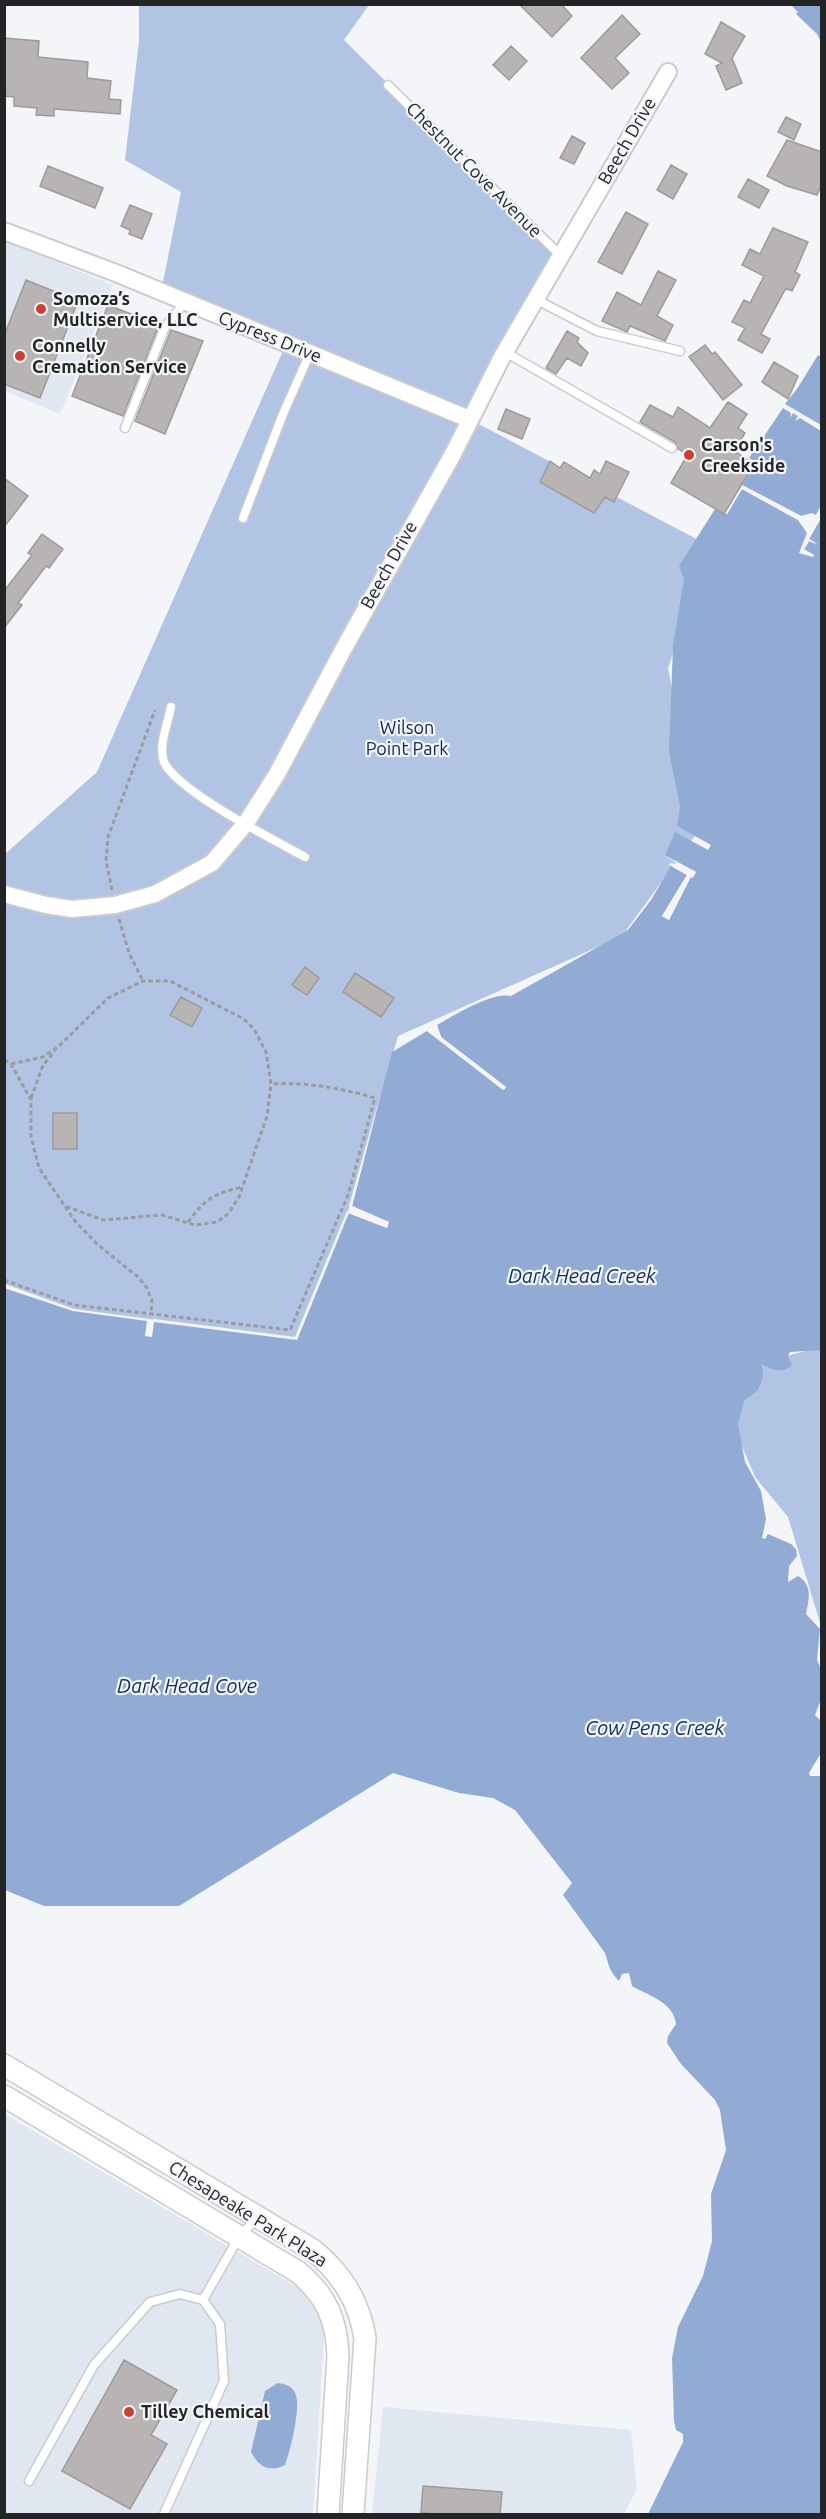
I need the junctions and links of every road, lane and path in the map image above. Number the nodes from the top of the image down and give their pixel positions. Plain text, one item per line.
1 (668, 72) dead end
2 (388, 84) dead end
3 (4, 231) edge
4 (561, 256) junction
5 (535, 299) junction
6 (185, 302) junction
7 (681, 351) dead end
8 (505, 352) junction
9 (310, 353) junction
10 (469, 419) junction
11 (125, 428) dead end
12 (672, 448) dead end
13 (243, 518) dead end
14 (158, 703) dead end
15 (171, 707) dead end
16 (246, 824) junction
17 (305, 857) dead end
18 (4, 894) edge
19 (115, 905) junction
20 (143, 981) junction
21 (58, 1047) junction
22 (4, 1060) edge
23 (11, 1064) junction
24 (271, 1084) junction
25 (31, 1100) junction
26 (242, 1188) junction
27 (65, 1206) junction
28 (187, 1222) junction
29 (4, 1280) edge
30 (151, 1314) junction
31 (4, 2065) edge
32 (4, 2096) edge
33 (257, 2217) junction
34 (239, 2237) junction
35 (203, 2300) junction
36 (29, 2481) dead end
37 (164, 2514) edge
38 (328, 2514) edge
39 (353, 2514) edge

1 - 4 street, Beech Drive
2 - 4 lane, Chestnut Cove Avenue
3 - 6 street, Cypress Drive
4 - 5 street, Beech Drive
5 - 7 lane
5 - 8 street, Beech Drive
6 - 9 street, Cypress Drive
6 - 11 lane
8 - 10 street, Beech Drive
8 - 12 lane
9 - 10 street, Cypress Drive
9 - 13 lane
10 - 16 street, Beech Drive
14 - 19 path
15 - 16 lane
16 - 17 lane
16 - 19 street, Beech Drive
18 - 19 street, Beech Drive
19 - 20 path
20 - 21 path
20 - 24 path
21 - 23 path
21 - 25 path
22 - 23 path
23 - 25 path
24 - 26 path
24 - 30 path
25 - 27 path
26 - 28 path
26 - 28 path
27 - 28 path
27 - 30 path
29 - 30 path
31 - 33 street, Chesapeake Park Plaza
32 - 34 street, Chesapeake Park Plaza
33 - 34 lane
33 - 39 street, Chesapeake Park Plaza
34 - 35 lane
34 - 38 street, Chesapeake Park Plaza
35 - 36 lane
35 - 37 lane

